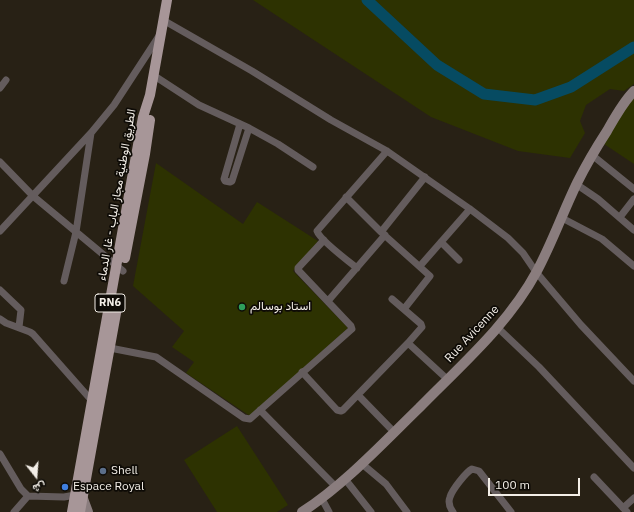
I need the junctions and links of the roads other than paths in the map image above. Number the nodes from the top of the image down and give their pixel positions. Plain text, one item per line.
1 (167, 0) edge
2 (163, 20) junction
3 (161, 33) junction
4 (153, 75) junction
5 (6, 80) dead end
6 (0, 88) edge
7 (634, 91) edge
8 (240, 124) junction
9 (249, 128) junction
10 (91, 133) junction
11 (387, 151) junction
12 (592, 155) junction
13 (0, 162) edge
14 (313, 167) dead end
15 (425, 177) junction
16 (576, 184) junction
17 (634, 189) edge
18 (33, 196) junction
19 (346, 197) junction
20 (634, 199) edge
21 (470, 209) junction
22 (620, 217) junction
23 (562, 218) junction
24 (634, 230) edge
25 (0, 231) edge
26 (76, 232) junction
27 (383, 233) junction
28 (324, 240) junction
29 (442, 242) junction
30 (459, 260) dead end
31 (420, 266) junction
32 (634, 266) edge
33 (357, 268) junction
34 (120, 269) junction
35 (536, 272) junction
36 (64, 281) dead end
37 (0, 290) edge
38 (392, 299) dead end
39 (328, 301) junction
40 (404, 309) junction
41 (0, 319) edge
42 (110, 325) junction
43 (19, 328) junction
44 (498, 328) junction
45 (408, 343) junction
46 (110, 348) junction
47 (302, 372) junction
48 (447, 379) junction
49 (634, 381) edge
50 (358, 395) junction
51 (95, 404) junction
52 (260, 410) junction
53 (394, 432) junction
54 (0, 454) edge
55 (361, 463) junction
56 (634, 468) edge
57 (594, 477) dead end
58 (345, 479) junction
59 (336, 486) junction
60 (28, 496) junction
61 (634, 498) edge
62 (322, 499) junction
63 (79, 506) edge
64 (625, 510) edge
65 (14, 512) edge
66 (302, 512) edge
67 (330, 512) edge
68 (371, 512) edge
69 (407, 512) edge
70 (453, 512) edge
71 (511, 512) edge

1 - 2 main road, الطريق الوطنية مجاز الباب - غار الدماء / RN6
2 - 3 main road, الطريق الوطنية مجاز الباب - غار الدماء / RN6
2 - 11 street
3 - 4 main road, الطريق الوطنية مجاز الباب - غار الدماء / RN6
3 - 10 street
4 - 8 street
4 - 34 main road, الطريق الوطنية مجاز الباب - غار الدماء / RN6
5 - 6 street
7 - 12 street, Rue Avicenne
8 - 9 street
8 - 9 street
9 - 14 street
10 - 18 street
10 - 26 street
11 - 15 street
11 - 19 street
12 - 16 street, Rue Avicenne
12 - 17 street
13 - 18 street
15 - 21 street
15 - 27 street
16 - 22 street
16 - 23 street, Rue Avicenne
18 - 25 street
18 - 26 street
19 - 27 street
19 - 28 street
20 - 22 street
21 - 29 street
21 - 35 street
22 - 24 street
23 - 32 street
23 - 35 street, Rue Avicenne
26 - 34 street
26 - 36 street
27 - 31 street
27 - 33 street
28 - 33 street
28 - 39 street
29 - 30 street
29 - 31 street
31 - 40 street
33 - 39 street
34 - 42 main road, الطريق الوطنية مجاز الباب - غار الدماء / RN6
35 - 44 street, Rue Avicenne
35 - 49 street
37 - 43 street
38 - 40 street
39 - 47 street
40 - 45 street
41 - 43 street
42 - 46 main road, الطريق الوطنية مجاز الباب - غار الدماء / RN6
42 - 51 main road, الطريق الوطنية مجاز الباب - غار الدماء / RN6
43 - 51 street
44 - 48 street, Rue Avicenne
44 - 56 street
45 - 48 street
45 - 50 street
46 - 51 main road, الطريق الوطنية مجاز الباب - غار الدماء / RN6
46 - 52 street
47 - 50 street
47 - 52 street
48 - 53 street, Rue Avicenne
50 - 53 street
51 - 63 main road, الطريق الوطنية مجاز الباب - غار الدماء / RN6
52 - 59 street
53 - 55 street, Rue Avicenne
54 - 60 street
55 - 58 street, Rue Avicenne
55 - 69 street
57 - 64 street
58 - 59 street, Rue Avicenne
58 - 68 street
59 - 62 street, Rue Avicenne
60 - 63 street
60 - 65 street
61 - 64 street
62 - 66 street, Rue Avicenne
62 - 67 street
70 - 71 street

